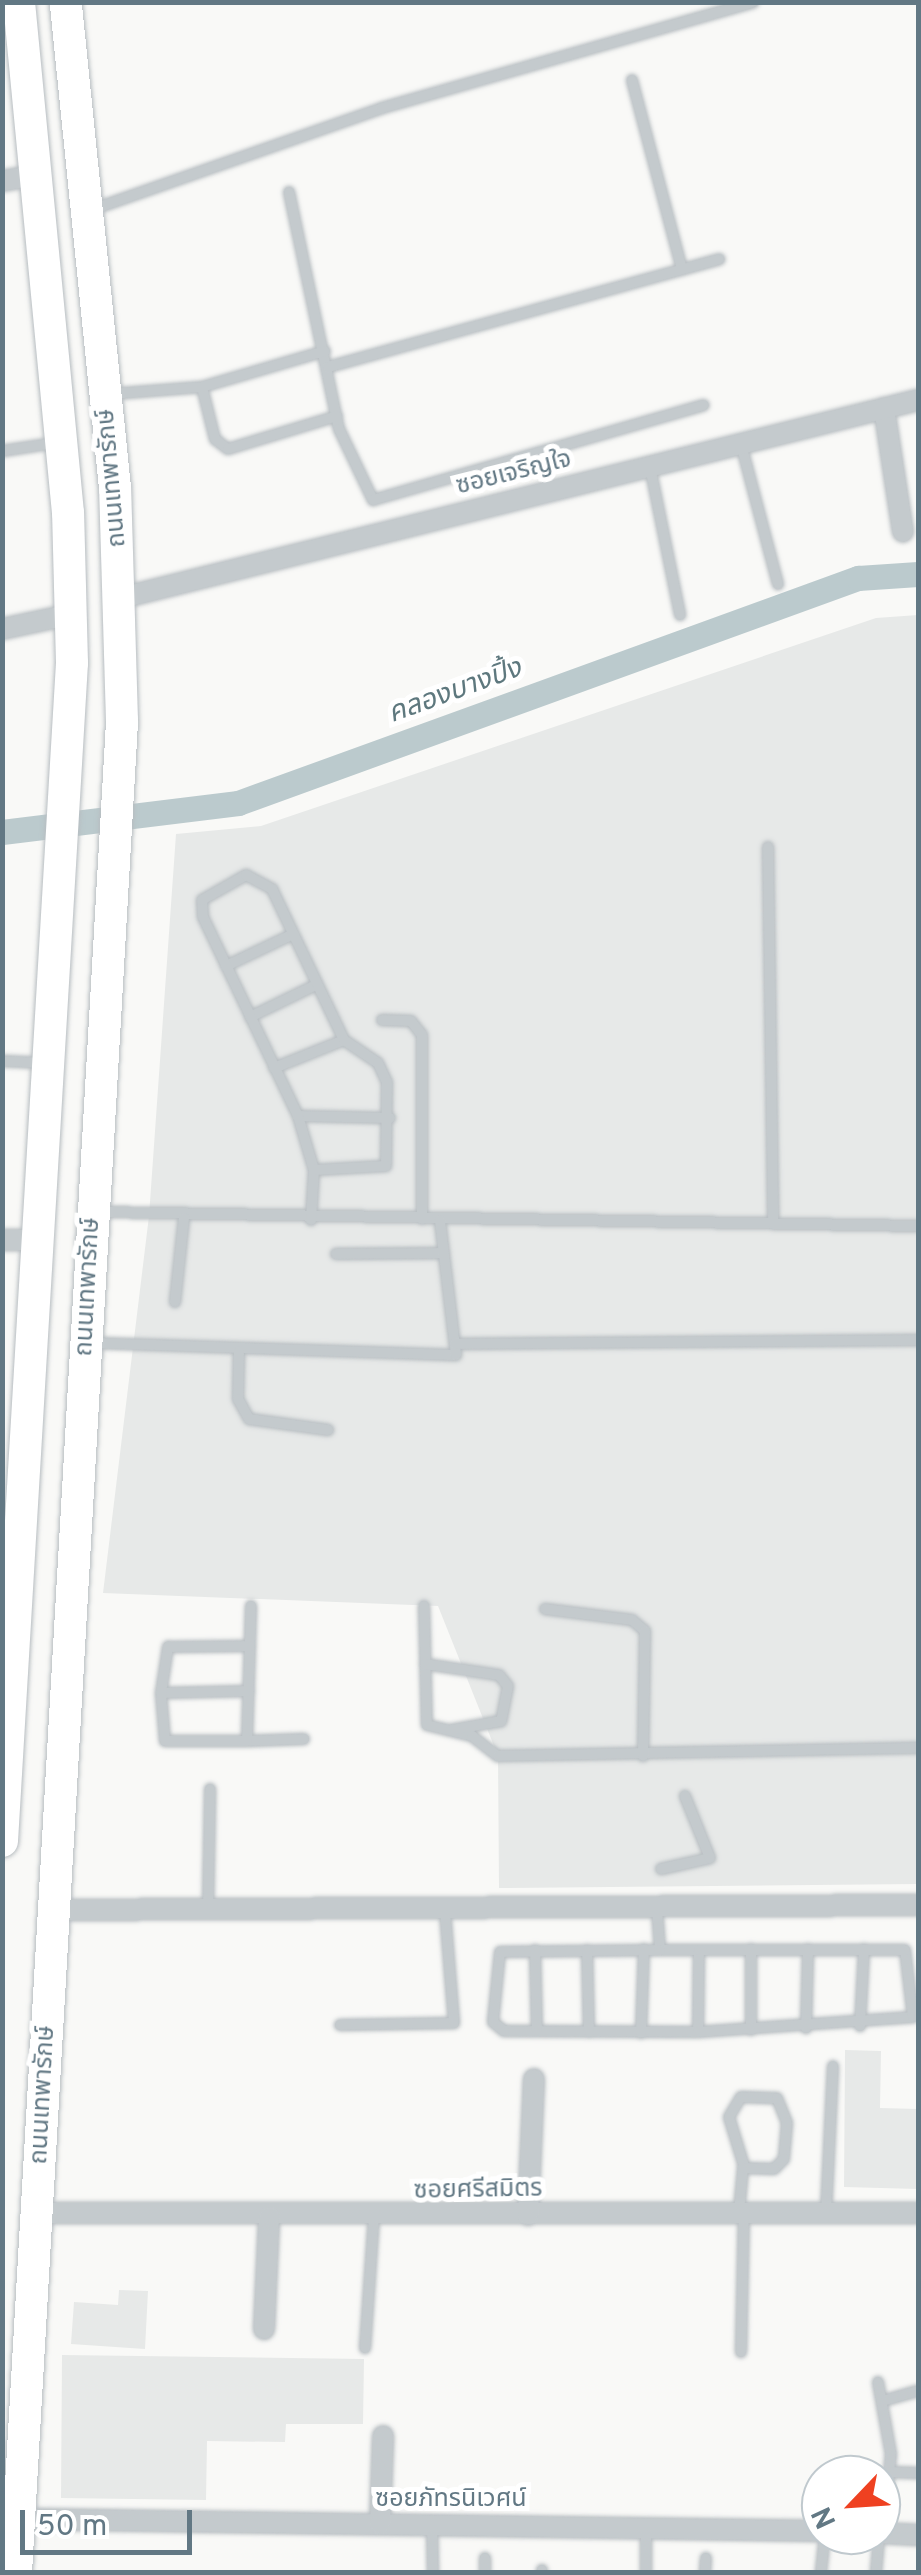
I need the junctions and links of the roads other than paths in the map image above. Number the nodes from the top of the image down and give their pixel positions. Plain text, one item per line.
1 (19, 2) edge
2 (66, 2) edge
3 (753, 2) edge
4 (632, 80) dead end
5 (80, 142) junction
6 (35, 161) junction
7 (2, 182) edge
8 (290, 192) dead end
9 (87, 212) junction
10 (718, 259) dead end
11 (682, 270) junction
12 (324, 351) junction
13 (328, 367) junction
14 (202, 387) junction
15 (106, 394) junction
16 (918, 400) edge
17 (704, 405) dead end
18 (884, 408) junction
19 (337, 416) junction
20 (61, 442) junction
21 (741, 442) junction
22 (2, 451) edge
23 (650, 466) junction
24 (903, 532) dead end
25 (778, 584) dead end
26 (122, 598) junction
27 (72, 614) junction
28 (680, 615) dead end
29 (2, 629) edge
30 (768, 847) dead end
31 (293, 934) junction
32 (226, 966) junction
33 (316, 985) junction
34 (250, 1018) junction
35 (382, 1020) dead end
36 (344, 1040) junction
37 (2, 1061) edge
38 (49, 1064) junction
39 (274, 1068) junction
40 (298, 1116) junction
41 (390, 1118) junction
42 (314, 1170) junction
43 (94, 1212) junction
44 (184, 1218) junction
45 (311, 1220) junction
46 (422, 1220) junction
47 (440, 1220) junction
48 (773, 1224) junction
49 (918, 1226) edge
50 (2, 1240) edge
51 (38, 1240) junction
52 (444, 1253) junction
53 (336, 1254) dead end
54 (175, 1302) dead end
55 (918, 1340) edge
56 (86, 1343) junction
57 (455, 1344) junction
58 (240, 1351) junction
59 (328, 1430) dead end
60 (11, 1514) edge
61 (70, 1604) junction
62 (251, 1606) dead end
63 (424, 1606) dead end
64 (10, 1607) edge
65 (545, 1608) dead end
66 (250, 1646) junction
67 (425, 1664) junction
68 (7, 1684) edge
69 (249, 1691) junction
70 (161, 1693) junction
71 (451, 1731) junction
72 (304, 1740) dead end
73 (248, 1741) junction
74 (5, 1748) edge
75 (918, 1748) edge
76 (644, 1756) junction
77 (210, 1788) dead end
78 (685, 1796) dead end
79 (2, 1840) edge
80 (661, 1868) dead end
81 (918, 1906) edge
82 (657, 1909) junction
83 (54, 1910) junction
84 (208, 1910) junction
85 (446, 1910) junction
86 (644, 1949) junction
87 (750, 1949) junction
88 (864, 1949) junction
89 (535, 1950) junction
90 (587, 1950) junction
91 (660, 1950) junction
92 (699, 1950) junction
93 (808, 1950) junction
94 (340, 2025) dead end
95 (860, 2026) junction
96 (806, 2028) junction
97 (752, 2030) junction
98 (538, 2031) junction
99 (589, 2032) junction
100 (642, 2032) junction
101 (698, 2032) junction
102 (833, 2066) dead end
103 (534, 2079) dead end
104 (743, 2168) junction
105 (742, 2212) junction
106 (37, 2213) junction
107 (826, 2214) junction
108 (918, 2214) edge
109 (528, 2215) junction
110 (269, 2217) junction
111 (374, 2217) junction
112 (264, 2329) dead end
113 (365, 2348) dead end
114 (740, 2352) dead end
115 (878, 2382) dead end
116 (918, 2391) edge
117 (886, 2400) junction
118 (383, 2436) dead end
119 (888, 2455) edge
120 (20, 2519) junction
121 (380, 2524) junction
122 (432, 2525) junction
123 (646, 2526) junction
124 (801, 2532) edge
125 (485, 2558) dead end
126 (706, 2558) dead end
127 (16, 2572) edge
128 (433, 2572) edge
129 (485, 2572) edge
130 (646, 2572) edge
131 (705, 2572) edge

1 - 6 main road, ถนนเทพารักษ์
2 - 5 main road, ถนนเทพารักษ์
3 - 9 lane
4 - 11 lane
5 - 6 main road
5 - 9 main road, ถนนเทพารักษ์
6 - 7 street
6 - 20 main road, ถนนเทพารักษ์
8 - 12 lane
9 - 15 main road, ถนนเทพารักษ์
10 - 11 lane
11 - 13 lane
12 - 13 lane
12 - 14 lane
13 - 19 lane
14 - 15 lane
14 - 19 lane
15 - 26 main road, ถนนเทพารักษ์
16 - 18 street, ซอยเจริญใจ
17 - 19 lane
18 - 21 street, ซอยเจริญใจ
18 - 24 street
20 - 22 lane
20 - 27 main road, ถนนเทพารักษ์
21 - 23 street, ซอยเจริญใจ
21 - 25 lane
23 - 26 street, ซอยเจริญใจ
23 - 28 lane
26 - 43 main road, ถนนเทพารักษ์
27 - 29 street
27 - 38 main road, ถนนเทพารักษ์
30 - 48 lane
31 - 32 lane
31 - 32 lane
31 - 33 lane
32 - 34 lane
33 - 34 lane
33 - 36 lane
34 - 39 lane
35 - 46 lane
36 - 39 lane
36 - 41 lane
37 - 38 lane
38 - 51 main road, ถนนเทพารักษ์
39 - 40 lane
40 - 41 lane
40 - 42 lane
41 - 42 lane
42 - 45 lane
43 - 44 lane
43 - 56 main road, ถนนเทพารักษ์
44 - 45 lane
44 - 54 lane
45 - 46 lane
46 - 47 lane
47 - 48 lane
47 - 52 lane
48 - 49 lane
50 - 51 street
51 - 60 main road, ถนนเทพารักษ์
52 - 53 lane
52 - 57 lane
55 - 57 lane
56 - 58 lane
56 - 61 main road, ถนนเทพารักษ์
57 - 58 lane
58 - 59 lane
60 - 64 main road, ถนนเทพารักษ์
61 - 64 main road
61 - 83 main road, ถนนเทพารักษ์
62 - 66 lane
63 - 67 lane
64 - 68 main road, ถนนเทพารักษ์
65 - 76 lane
66 - 69 lane
66 - 70 lane
67 - 71 lane
67 - 71 lane
68 - 74 main road, ถนนเทพารักษ์
69 - 70 lane
69 - 73 lane
70 - 73 lane
71 - 76 lane
72 - 73 lane
74 - 79 main road, ถนนเทพารักษ์
75 - 76 lane
77 - 84 lane
78 - 80 lane
81 - 82 street
82 - 85 street
82 - 91 lane
83 - 84 street
83 - 106 main road, ถนนเทพารักษ์
84 - 85 street
85 - 94 lane
86 - 90 lane
86 - 91 lane
86 - 100 lane
87 - 92 lane
87 - 93 lane
87 - 97 lane
88 - 93 lane
88 - 95 lane
88 - 95 lane
89 - 90 lane
89 - 98 lane
89 - 98 lane
90 - 99 lane
91 - 92 lane
92 - 101 lane
93 - 96 lane
95 - 96 lane
96 - 97 lane
97 - 101 lane
98 - 99 lane
99 - 100 lane
100 - 101 lane
102 - 107 lane
103 - 109 street
104 - 104 lane
104 - 105 lane
105 - 107 street, ซอยศรีสมิตร
105 - 109 street, ซอยศรีสมิตร
105 - 114 lane
106 - 110 street, ซอยศรีสมิตร
106 - 120 main road, ถนนเทพารักษ์
107 - 108 street, ซอยศรีสมิตร
109 - 111 street, ซอยศรีสมิตร
110 - 111 street, ซอยศรีสมิตร
110 - 112 street
111 - 113 lane
115 - 117 lane
116 - 117 lane
117 - 119 lane
118 - 121 street
120 - 121 street, ซอยภัทรนิเวศน์
120 - 127 main road, ถนนเทพารักษ์
121 - 122 street, ซอยภัทรนิเวศน์
122 - 123 street, ซอยภัทรนิเวศน์
122 - 128 lane
123 - 124 street, ซอยภัทรนิเวศน์
123 - 130 lane
125 - 129 lane
126 - 131 lane

